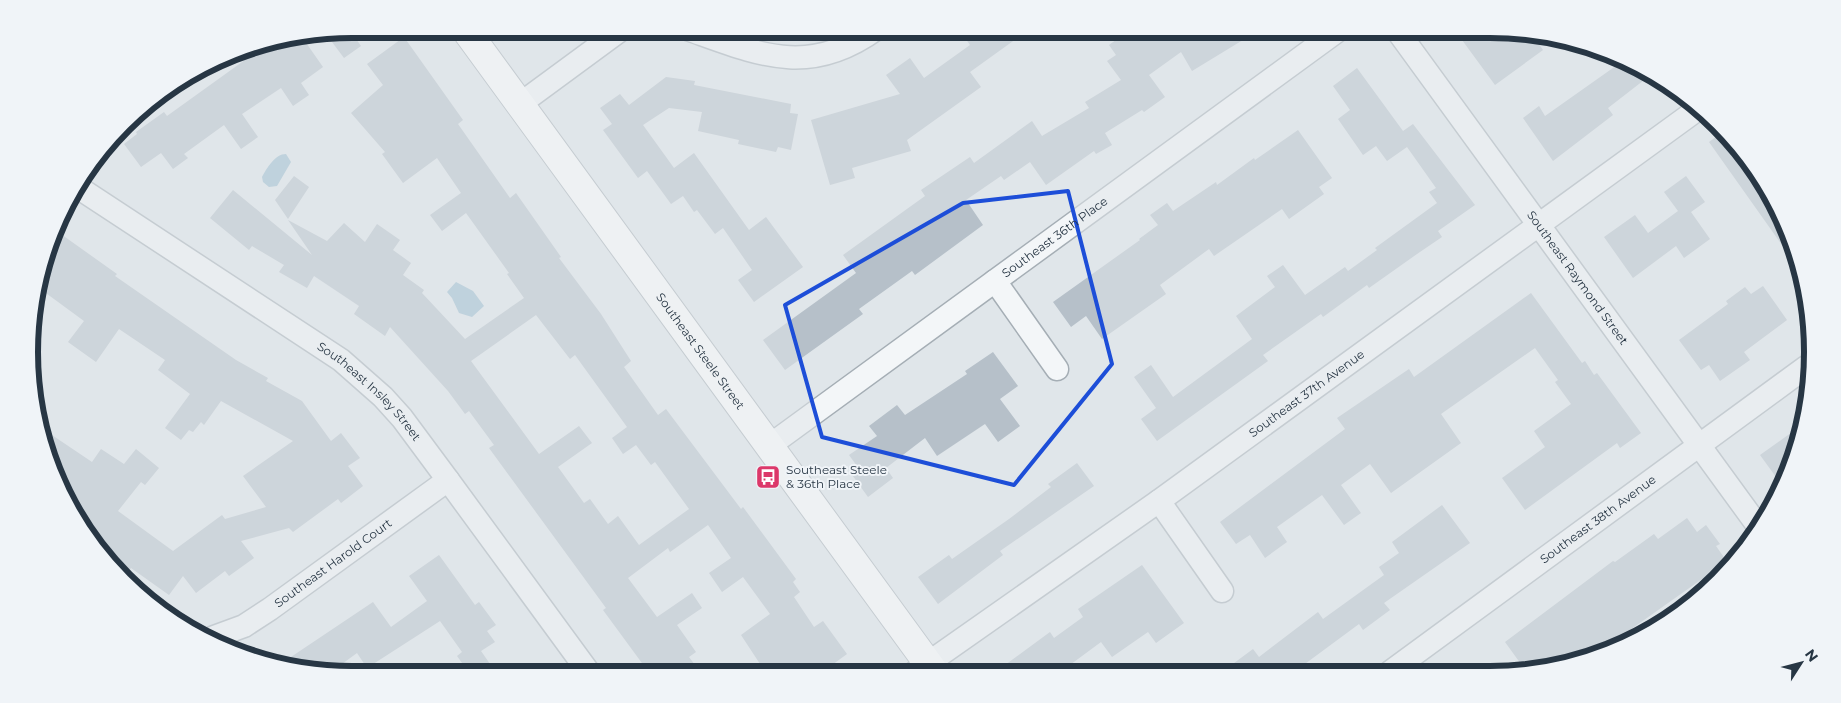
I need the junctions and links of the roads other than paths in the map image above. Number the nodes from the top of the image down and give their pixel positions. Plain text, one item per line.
1 (472, 38) edge
2 (610, 38) edge
3 (716, 38) edge
4 (860, 38) edge
5 (1328, 38) edge
6 (1403, 38) edge
7 (520, 104) junction
8 (1694, 112) edge
9 (82, 190) edge
10 (1539, 224) junction
11 (995, 281) junction
12 (1057, 369) dead end
13 (1803, 369) edge
14 (1699, 445) junction
15 (769, 446) junction
16 (448, 480) junction
17 (1159, 501) junction
18 (1754, 521) edge
19 (1222, 591) dead end
20 (218, 636) edge
21 (584, 666) edge
22 (923, 666) edge
23 (932, 666) edge
24 (1398, 666) edge

1 - 7 street, Southeast Steele Street
2 - 7 street
3 - 4 street
5 - 11 street, Southeast 36th Place
6 - 10 street, Southeast Raymond Street
7 - 15 street, Southeast Steele Street
8 - 10 street, Southeast 37th Avenue
9 - 16 street, Southeast Insley Street
10 - 14 street, Southeast Raymond Street
10 - 17 street, Southeast 37th Avenue
11 - 12 street
11 - 15 street, Southeast 36th Place
13 - 14 street, Southeast 38th Avenue
14 - 18 street, Southeast Raymond Street
14 - 24 street, Southeast 38th Avenue
15 - 22 street, Southeast Steele Street
16 - 20 street, Southeast Harold Court
16 - 21 street, Southeast Insley Street
17 - 19 street
17 - 23 street, Southeast 37th Avenue

